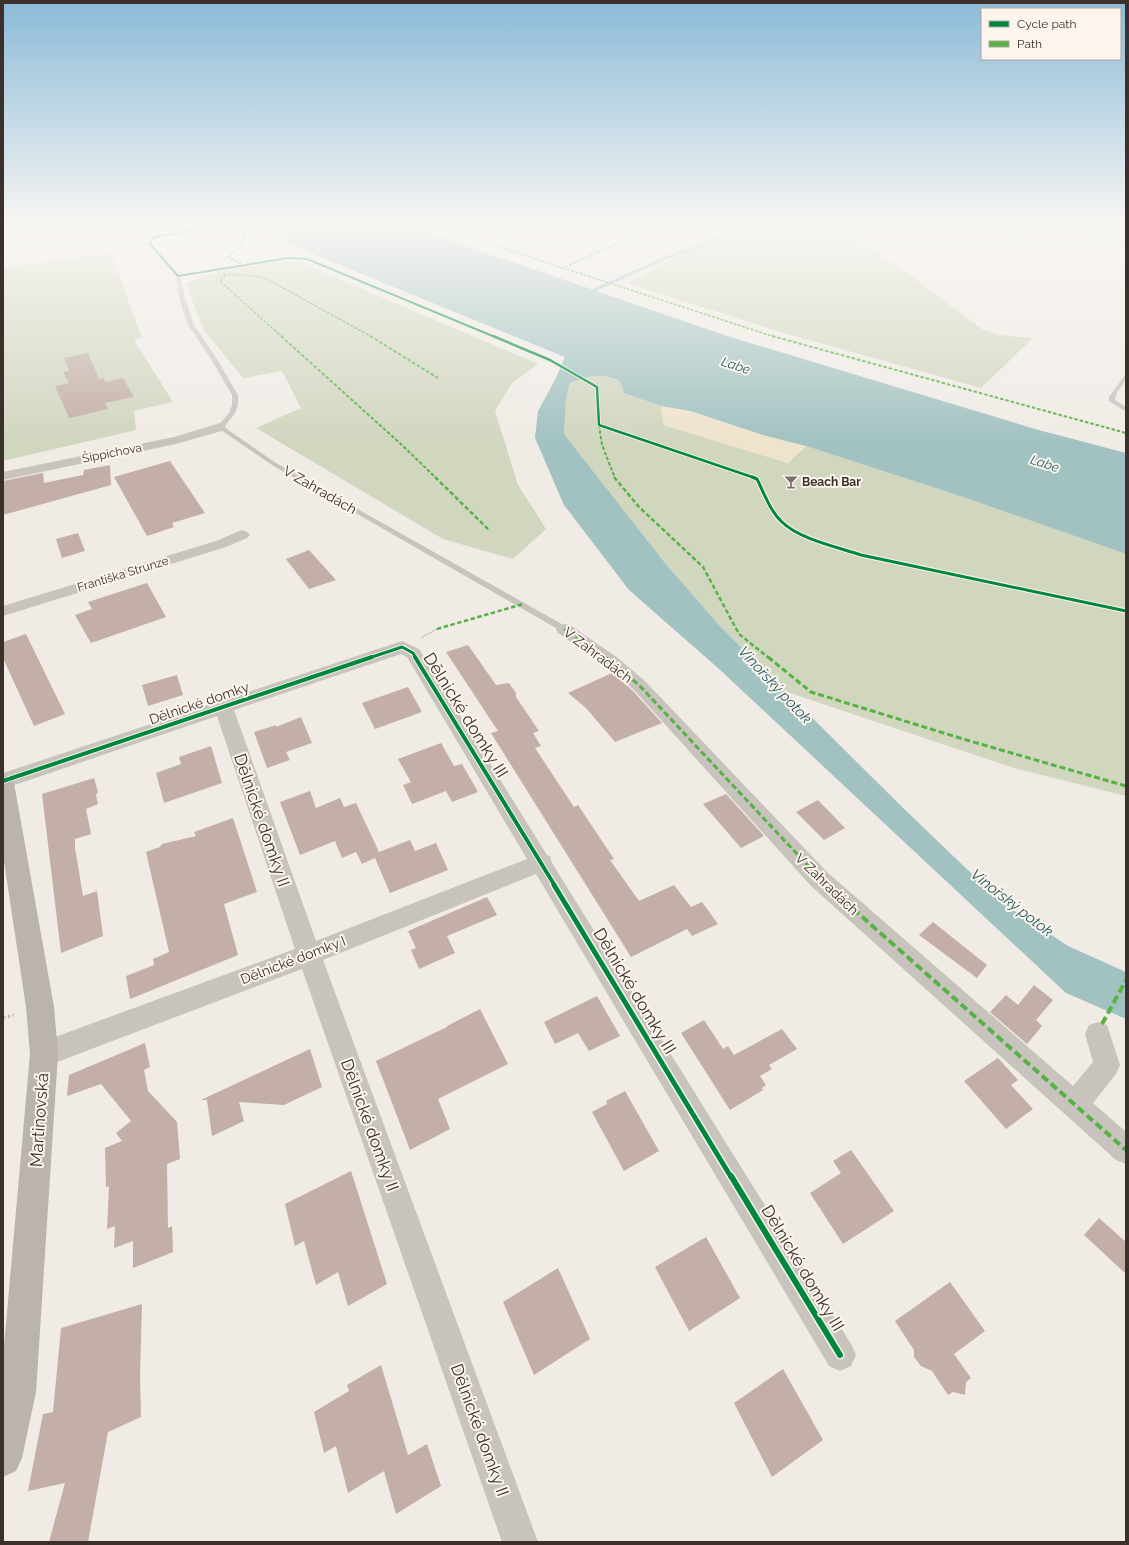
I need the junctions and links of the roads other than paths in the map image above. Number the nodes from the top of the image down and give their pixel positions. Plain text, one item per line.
1 (182, 298) edge
2 (1126, 377) edge
3 (1126, 410) edge
4 (220, 427) junction
5 (3, 476) edge
6 (242, 535) dead end
7 (3, 611) edge
8 (564, 629) joint
9 (402, 647) joint
10 (223, 707) junction
11 (3, 782) edge
12 (542, 862) junction
13 (308, 955) junction
14 (1098, 1034) dead end
15 (44, 1054) junction
16 (1075, 1104) junction
17 (1126, 1150) edge
18 (840, 1355) dead end
19 (3, 1458) edge
20 (520, 1542) edge

1 - 4 lane
2 - 3 lane
4 - 5 street, Šippichova
4 - 8 lane, V Zahradách
6 - 7 street, Františka Strunze
8 - 16 street, V Zahradách
9 - 10 street, Dělnické domky
9 - 12 street, Dělnické domky III
10 - 11 street, Dělnické domky
10 - 13 street, Dělnické domky II
11 - 15 street, Martinovská
12 - 13 street, Dělnické domky I
12 - 18 street, Dělnické domky III
13 - 15 street, Dělnické domky I
13 - 20 street, Dělnické domky II
14 - 16 street
15 - 19 street, Martinovská
16 - 17 street, V Zahradách

